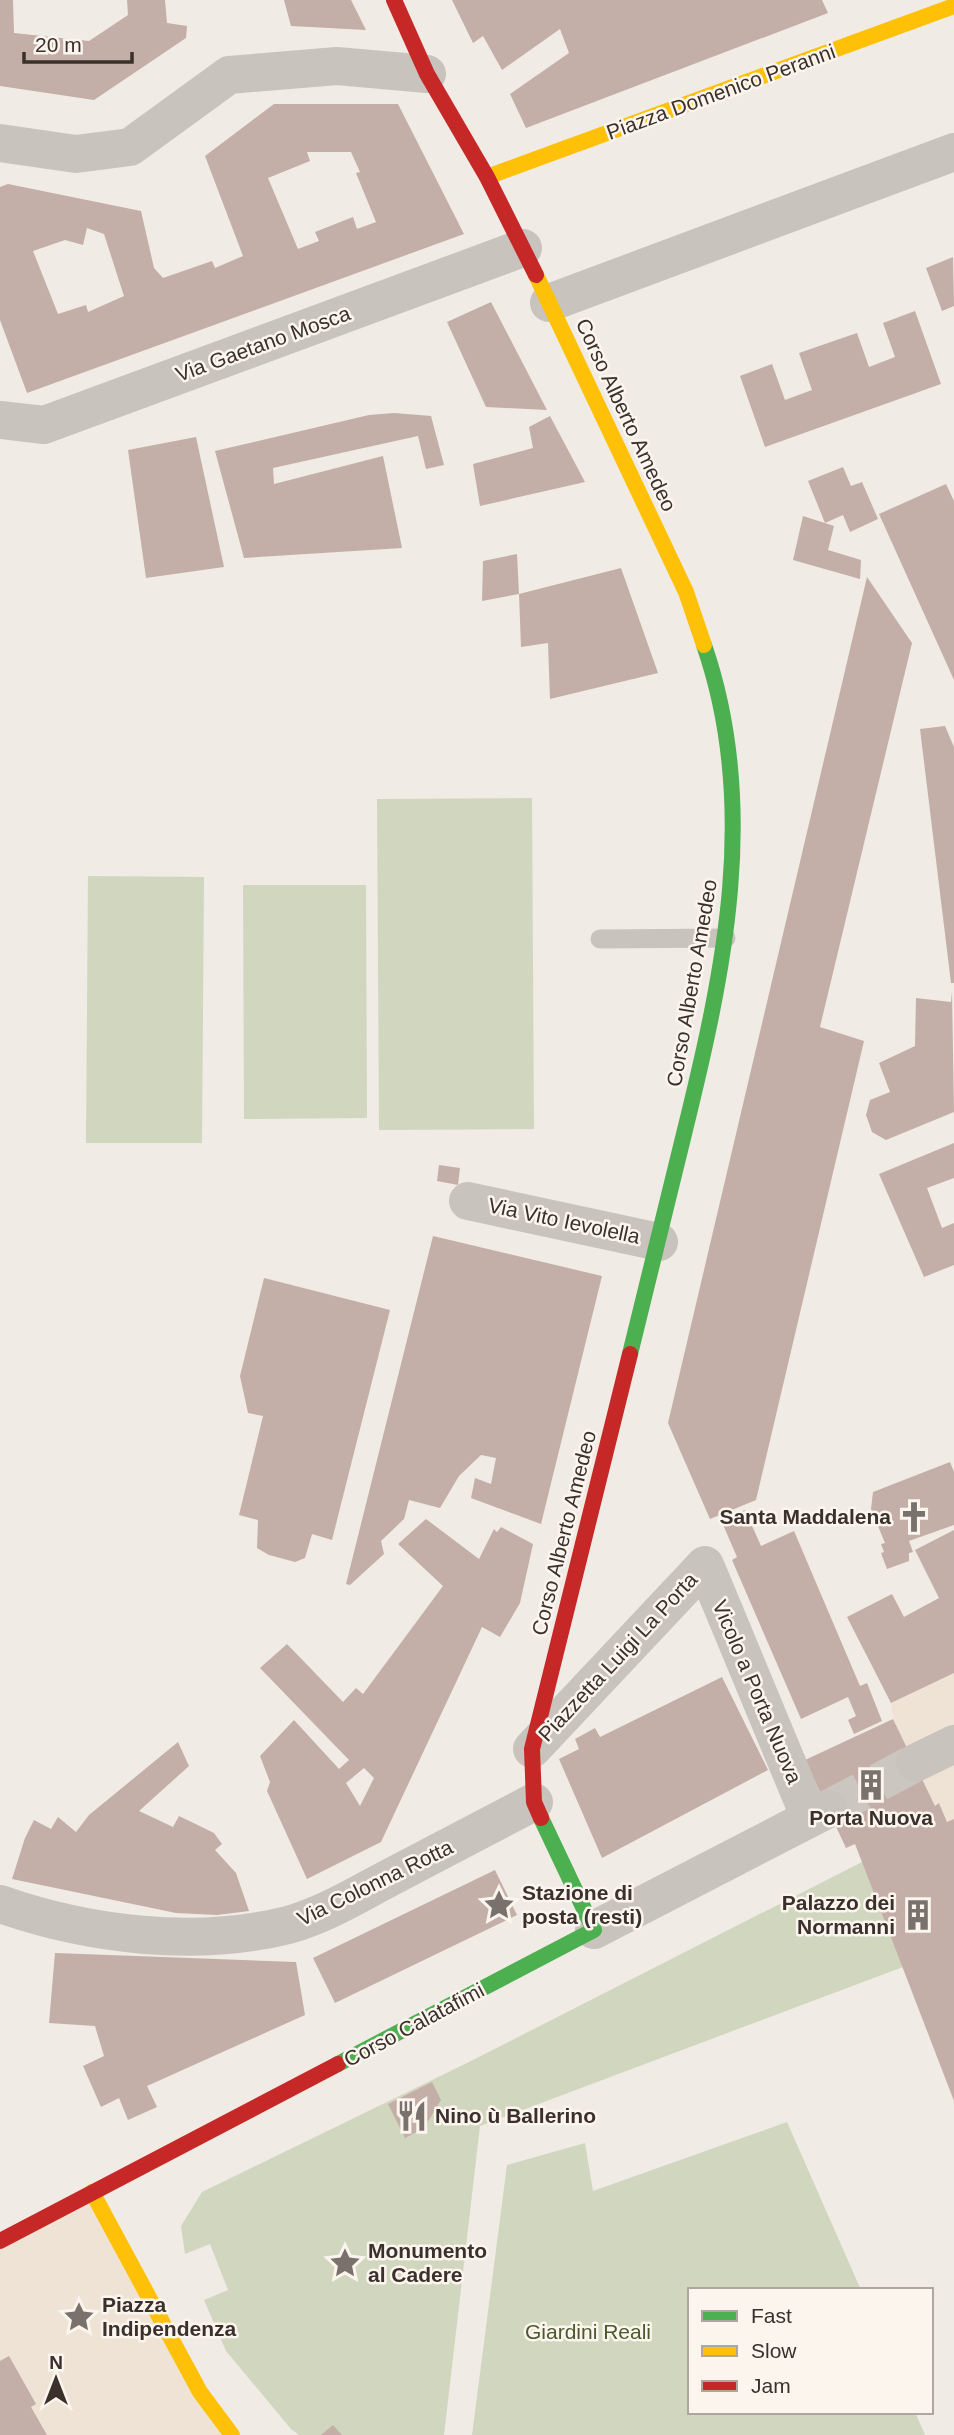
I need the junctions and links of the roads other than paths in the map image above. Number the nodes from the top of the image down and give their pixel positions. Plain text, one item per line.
1 (394, 0) edge
2 (954, 6) edge
3 (427, 74) junction
4 (0, 143) edge
5 (954, 152) edge
6 (487, 177) junction
7 (523, 248) junction
8 (549, 303) junction
9 (0, 420) edge
10 (726, 938) junction
11 (600, 939) dead end
12 (468, 1201) dead end
13 (659, 1242) junction
14 (705, 1565) joint
15 (954, 1744) edge
16 (532, 1749) junction
17 (915, 1763) tunnel mouth
18 (534, 1802) junction
19 (819, 1814) joint
20 (0, 1904) edge
21 (594, 1930) junction
22 (92, 2192) junction
23 (0, 2241) edge
24 (232, 2435) edge

1 - 3 street, Corso Alberto Amedeo
2 - 6 street, Piazza Domenico Peranni
3 - 4 street
3 - 6 street, Corso Alberto Amedeo
5 - 8 street
6 - 7 street, Corso Alberto Amedeo
7 - 8 street, Corso Alberto Amedeo
7 - 9 street, Via Gaetano Mosca
8 - 10 street, Corso Alberto Amedeo
10 - 11 lane
10 - 13 street, Corso Alberto Amedeo
12 - 13 street, Via Vito Ievolella
13 - 16 street, Corso Alberto Amedeo
14 - 16 street, Piazzetta Luigi La Porta
14 - 19 street, Vicolo a Porta Nuova
15 - 17 street
16 - 18 street, Corso Alberto Amedeo
18 - 20 street, Via Colonna Rotta
18 - 21 street, Corso Alberto Amedeo
19 - 21 street, Corso Calatafimi
21 - 22 street, Corso Calatafimi
22 - 23 street, Corso Calatafimi
22 - 24 street

